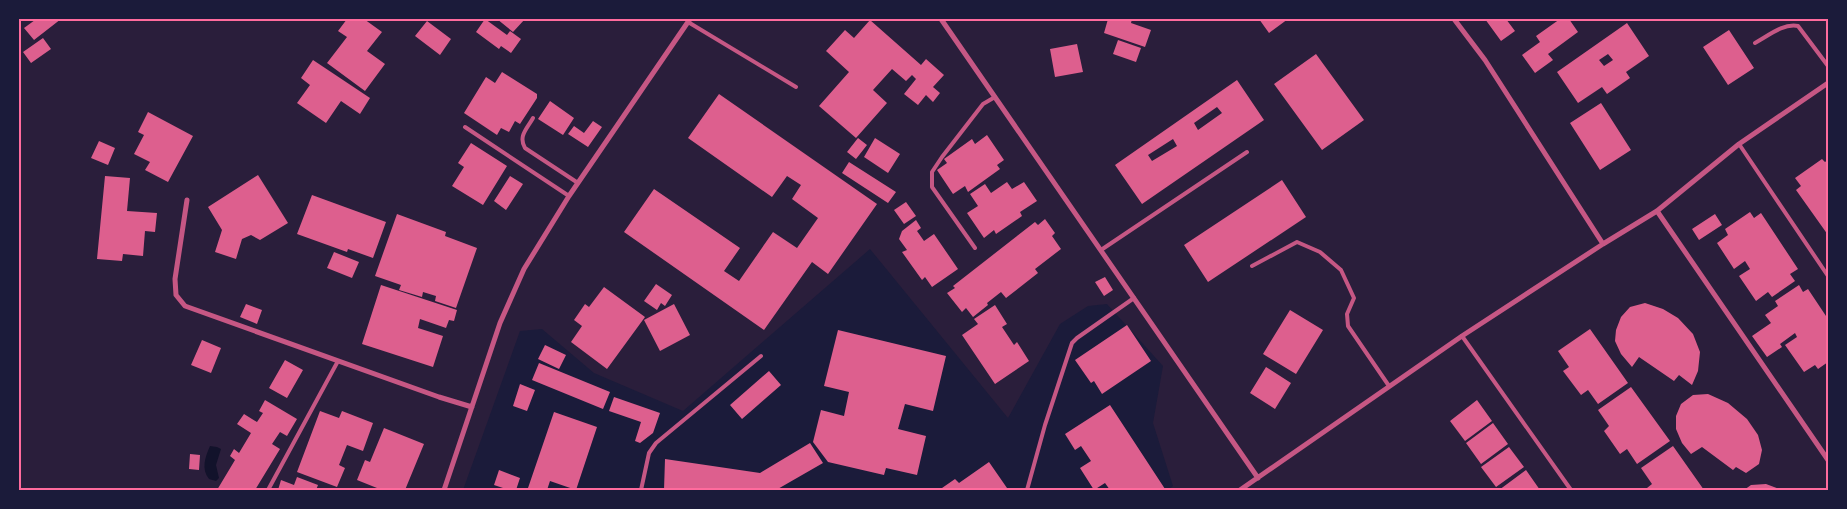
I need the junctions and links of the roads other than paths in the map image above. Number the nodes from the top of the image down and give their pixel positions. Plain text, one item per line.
1 (941, 19) edge
2 (1454, 19) edge
3 (689, 20) edge
4 (1755, 43) dead end
5 (1828, 66) edge
6 (1828, 83) edge
7 (796, 87) dead end
8 (995, 97) junction
9 (533, 118) dead end
10 (465, 127) dead end
11 (1739, 144) junction
12 (1247, 152) dead end
13 (578, 183) junction
14 (569, 196) junction
15 (187, 200) dead end
16 (1657, 211) junction
17 (1603, 244) junction
18 (975, 248) dead end
19 (1101, 250) junction
20 (1252, 266) dead end
21 (1828, 276) edge
22 (1134, 298) junction
23 (1462, 336) junction
24 (761, 356) dead end
25 (338, 361) junction
26 (1389, 386) junction
27 (472, 407) junction
28 (1828, 460) edge
29 (1258, 478) junction
30 (268, 490) edge
31 (444, 490) edge
32 (641, 490) edge
33 (1027, 490) edge
34 (1240, 490) edge
35 (1571, 490) edge

1 - 8 street
2 - 17 street
3 - 7 lane
3 - 13 street
4 - 5 lane
6 - 11 street
8 - 18 lane
8 - 19 street
9 - 13 lane
10 - 14 lane
11 - 16 street
11 - 21 lane
12 - 19 lane
13 - 14 street
14 - 27 street
15 - 25 street
16 - 17 street
16 - 28 street
17 - 23 street
19 - 22 street
20 - 26 lane
22 - 29 street
22 - 33 lane
23 - 26 street
23 - 35 lane
24 - 32 lane
25 - 27 street
25 - 30 lane
26 - 29 street
27 - 31 street
29 - 34 street

